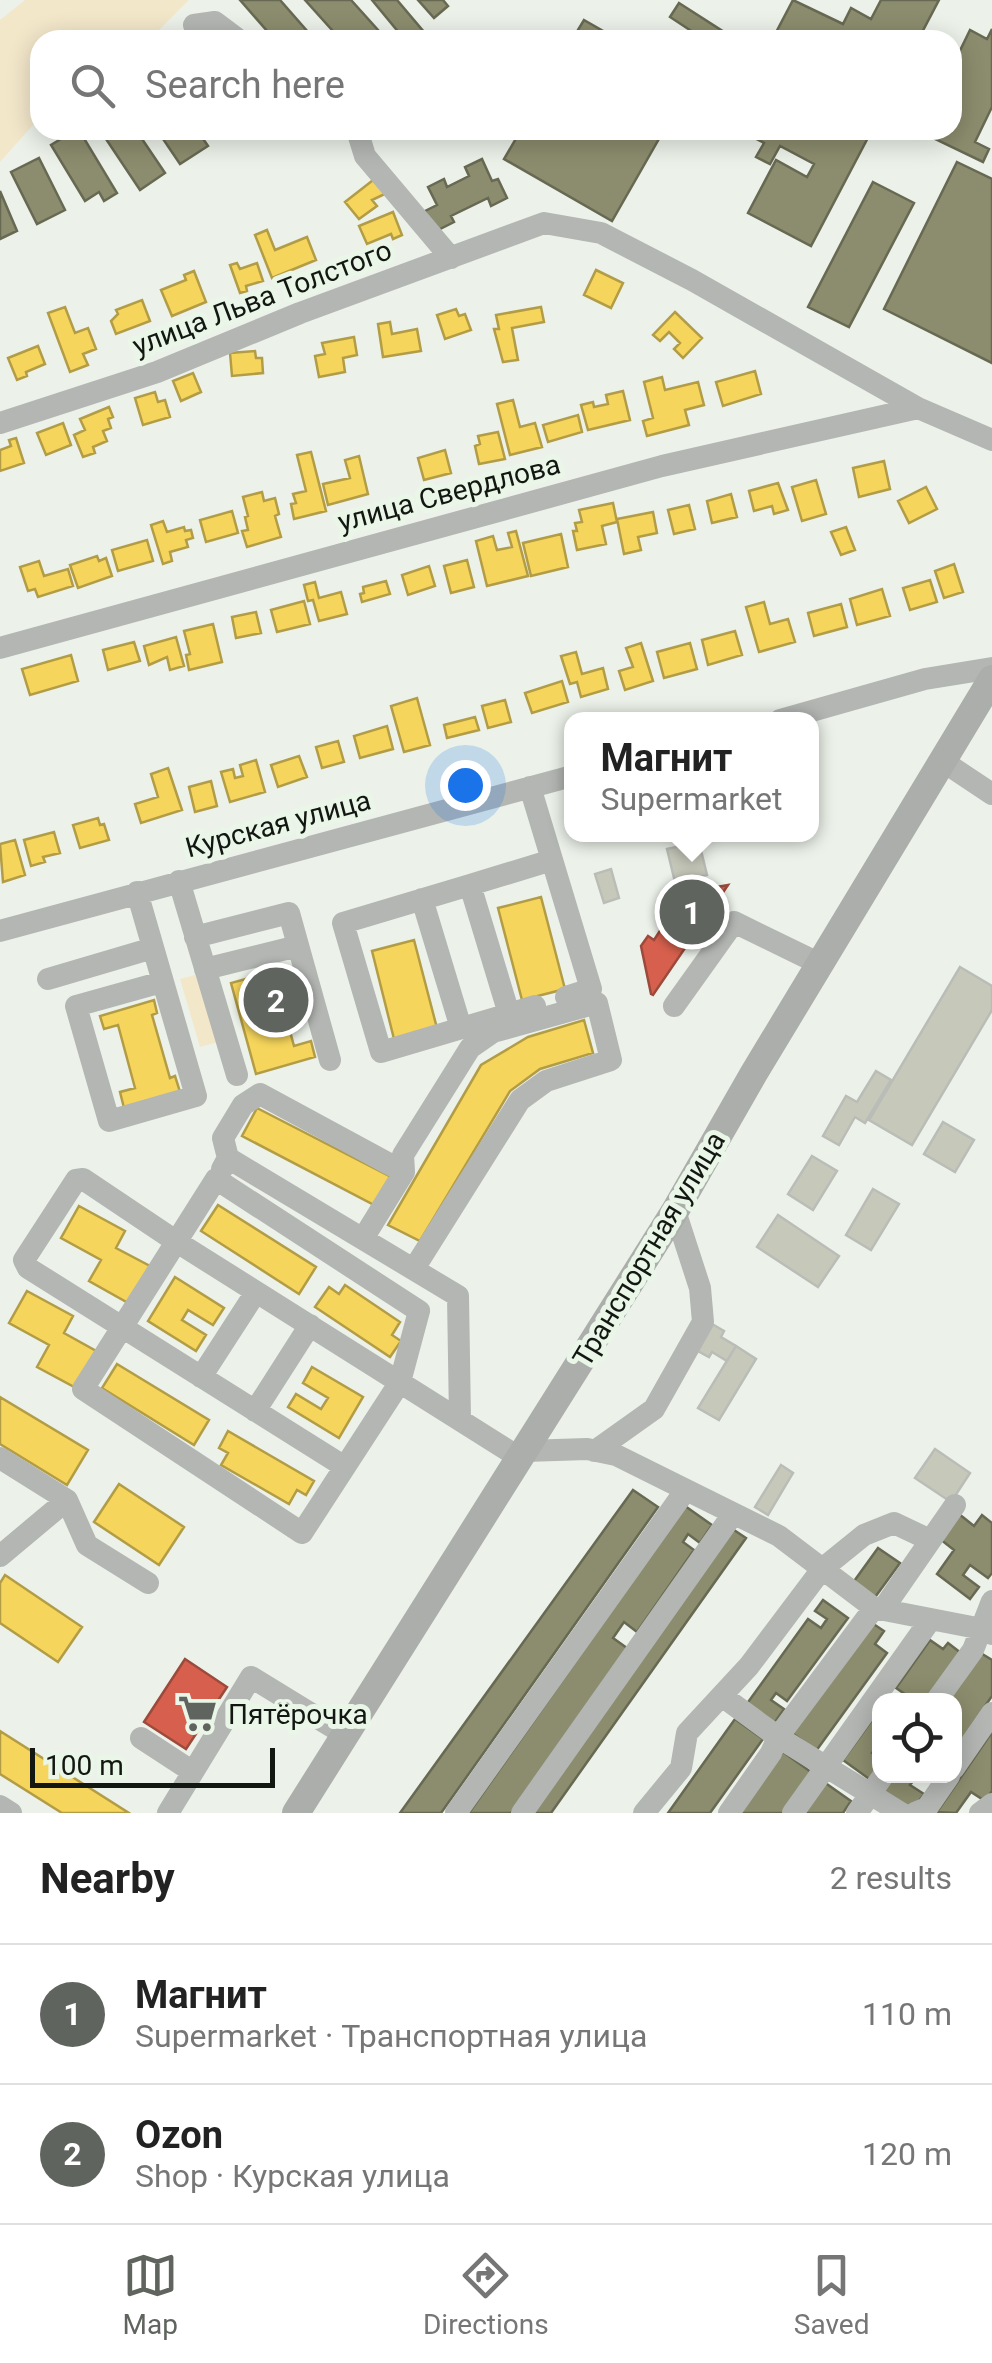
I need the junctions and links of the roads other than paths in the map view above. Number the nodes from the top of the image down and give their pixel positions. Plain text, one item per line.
1 (194, 24) dead end
2 (226, 30) edge
3 (360, 140) edge
4 (451, 258) junction
5 (918, 408) junction
6 (0, 424) edge
7 (992, 440) edge
8 (0, 648) edge
9 (992, 668) edge
10 (992, 678) edge
11 (808, 712) edge
12 (944, 762) junction
13 (564, 778) edge
14 (530, 787) junction
15 (992, 794) edge
16 (552, 860) junction
17 (179, 881) junction
18 (470, 885) junction
19 (137, 892) junction
20 (422, 899) junction
21 (0, 931) edge
22 (196, 936) junction
23 (298, 946) junction
24 (153, 948) junction
25 (820, 964) junction
26 (205, 969) junction
27 (48, 979) dead end
28 (162, 982) junction
29 (674, 1006) dead end
30 (509, 1014) junction
31 (462, 1028) junction
32 (330, 1060) dead end
33 (237, 1075) dead end
34 (228, 1158) junction
35 (404, 1172) junction
36 (216, 1179) junction
37 (675, 1211) junction
38 (364, 1238) junction
39 (177, 1242) junction
40 (415, 1267) junction
41 (256, 1292) junction
42 (310, 1325) junction
43 (122, 1327) junction
44 (201, 1377) junction
45 (400, 1382) junction
46 (256, 1411) junction
47 (460, 1420) junction
48 (595, 1450) junction
49 (523, 1454) junction
50 (0, 1458) edge
51 (345, 1468) junction
52 (686, 1491) junction
53 (68, 1500) junction
54 (955, 1505) dead end
55 (733, 1514) junction
56 (930, 1540) junction
57 (0, 1556) edge
58 (822, 1569) junction
59 (148, 1583) dead end
60 (992, 1602) edge
61 (878, 1609) junction
62 (931, 1619) junction
63 (987, 1631) edge
64 (942, 1693) edge
65 (722, 1696) junction
66 (992, 1712) edge
67 (344, 1734) junction
68 (778, 1737) junction
69 (140, 1738) dead end
70 (962, 1756) edge
71 (826, 1764) junction
72 (192, 1772) junction
73 (944, 1783) edge
74 (870, 1794) edge
75 (992, 1804) edge
76 (0, 1806) edge
77 (11, 1813) edge
78 (168, 1813) edge
79 (296, 1813) edge
80 (456, 1813) edge
81 (522, 1813) edge
82 (644, 1813) edge
83 (729, 1813) edge
84 (793, 1813) edge
85 (900, 1813) edge
86 (915, 1813) edge
87 (980, 1813) edge

1 - 2 street
3 - 4 street
4 - 5 street, улица Льва Толстого
4 - 6 street, улица Льва Толстого
5 - 7 street
5 - 8 street, улица Свердлова
9 - 11 street
10 - 12 main road, Транспортная улица
12 - 15 street
12 - 25 main road, Транспортная улица
13 - 14 street, Курская улица
14 - 16 street
14 - 17 street, Курская улица
16 - 18 street
16 - 30 street
17 - 19 street, Курская улица
17 - 22 street
18 - 20 street
18 - 30 street
19 - 21 street, Курская улица
19 - 24 street
20 - 31 street
20 - 31 street
22 - 23 street
22 - 26 street
23 - 26 street
23 - 32 street
24 - 27 street
24 - 28 street
25 - 29 street
25 - 37 main road, Транспортная улица
26 - 33 street
28 - 28 street
30 - 31 street
34 - 35 street
34 - 36 street
34 - 38 street
35 - 38 street
35 - 40 street
36 - 39 street
36 - 45 street
37 - 48 street
37 - 49 main road, Транспортная улица
38 - 40 street
39 - 41 street
39 - 43 street
39 - 43 street
40 - 47 street
41 - 42 street
41 - 44 street
42 - 45 street
42 - 46 street
43 - 44 street
43 - 51 street
44 - 46 street
45 - 47 street
45 - 51 street
46 - 51 street
47 - 49 street
48 - 49 street
48 - 52 street
49 - 67 main road, Транспортная улица
50 - 53 street
52 - 55 street
52 - 80 street
53 - 57 street
53 - 59 street
54 - 56 street
55 - 58 street
55 - 81 street
56 - 58 street
56 - 61 street
58 - 61 street
58 - 65 street
60 - 63 street
61 - 62 street
61 - 68 street
62 - 63 street
62 - 71 street
63 - 64 street
65 - 68 street
65 - 82 street
66 - 70 street
67 - 72 street
67 - 79 main road, Транспортная улица
68 - 71 street
68 - 83 street
69 - 72 street
71 - 74 street
71 - 84 street
72 - 78 street
73 - 86 street
74 - 85 street
75 - 87 street
76 - 77 street

